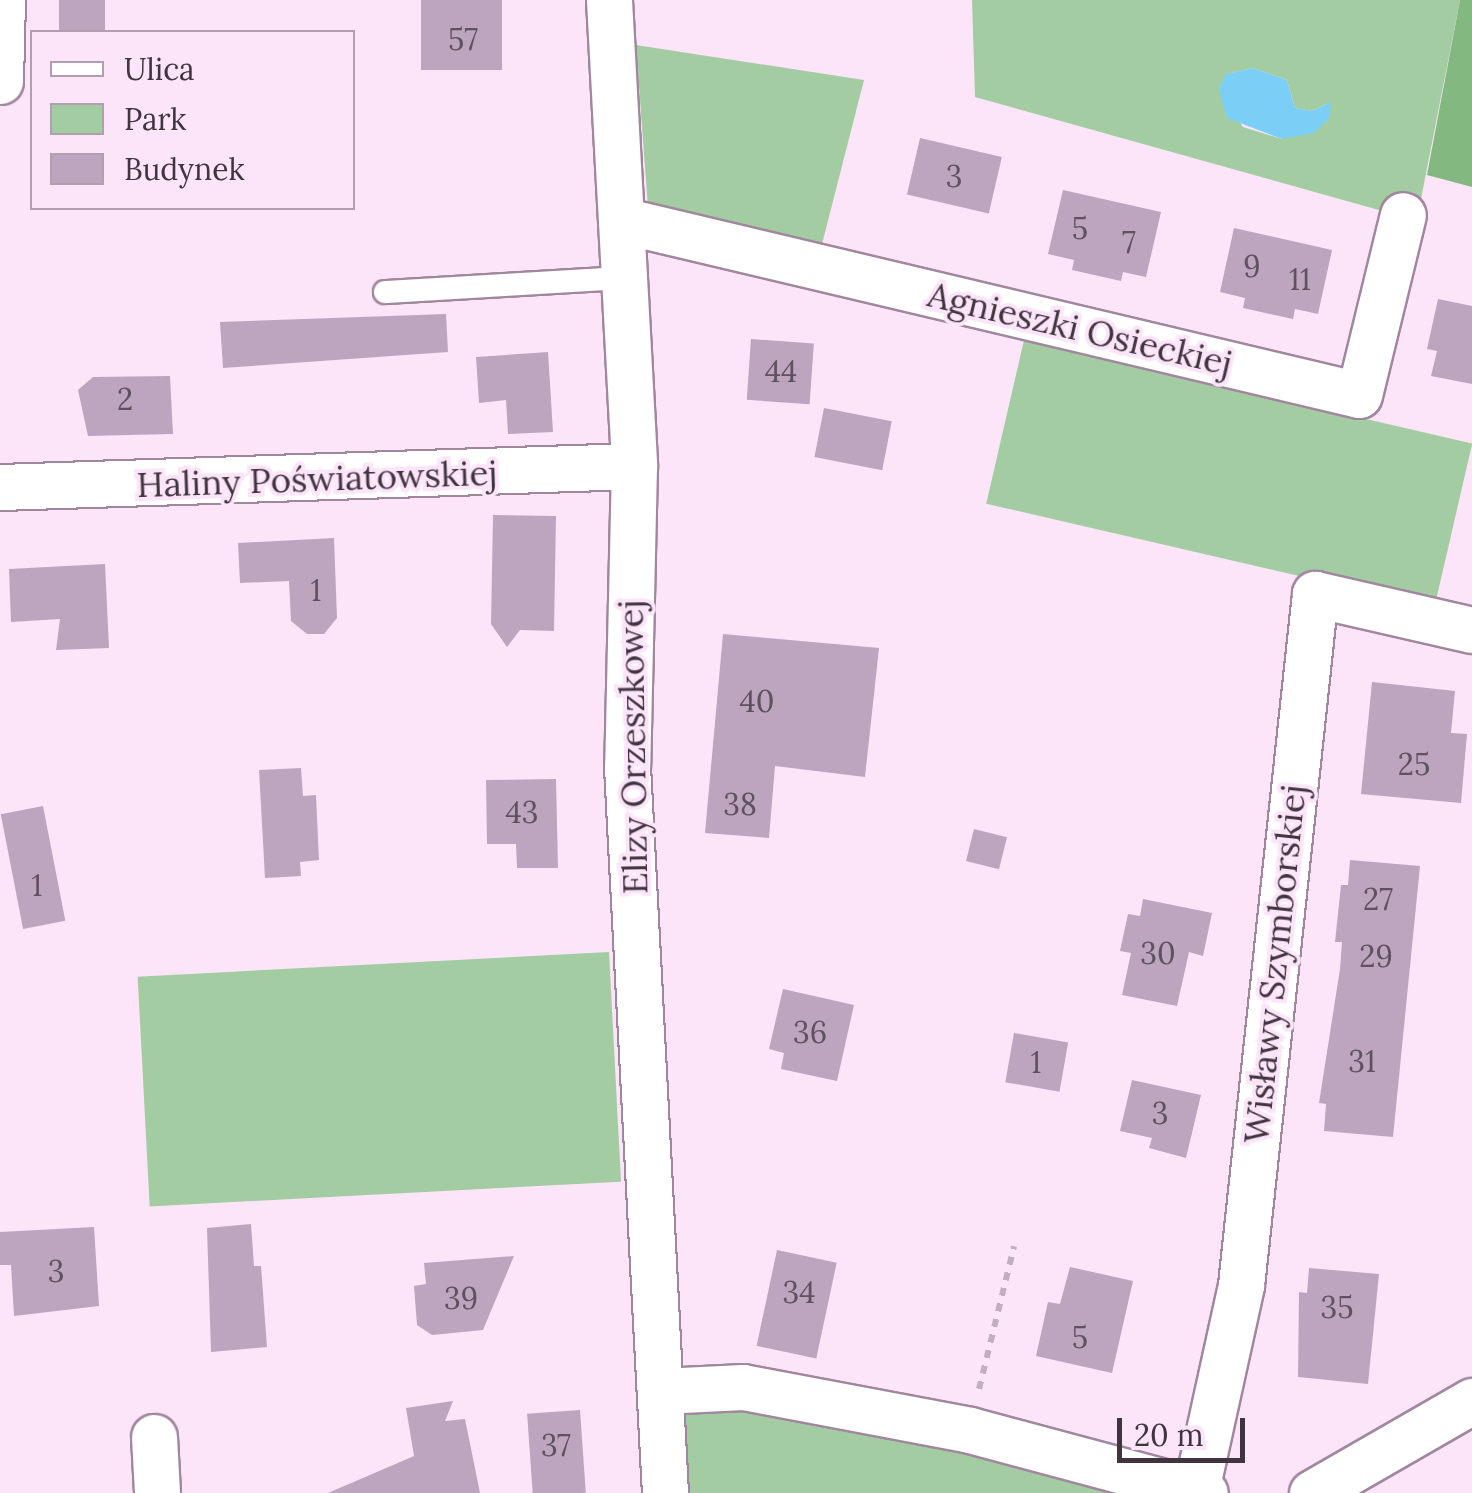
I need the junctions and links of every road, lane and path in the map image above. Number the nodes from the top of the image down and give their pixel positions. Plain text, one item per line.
1 (2, 0) edge
2 (609, 0) edge
3 (0, 81) edge
4 (1403, 215) dead end
5 (621, 220) junction
6 (624, 278) junction
7 (386, 292) dead end
8 (634, 466) junction
9 (0, 487) edge
10 (1472, 630) edge
11 (1014, 1246) dead end
12 (660, 1391) junction
13 (1472, 1401) edge
14 (970, 1430) junction
15 (154, 1436) dead end
16 (1200, 1491) edge
17 (157, 1493) edge
18 (665, 1493) edge
19 (1312, 1493) edge

1 - 3 street
2 - 5 street, Elizy Orzeszkowej
4 - 5 street, Agnieszki Osieckiej
5 - 6 street, Elizy Orzeszkowej
6 - 7 lane
6 - 8 street, Elizy Orzeszkowej
8 - 9 street, Haliny Poświatowskiej
8 - 12 street, Elizy Orzeszkowej
10 - 16 street, Wisławy Szymborskiej
11 - 14 path
12 - 14 street, Wisławy Szymborskiej
12 - 18 street, Elizy Orzeszkowej
13 - 19 street
14 - 16 street, Wisławy Szymborskiej
15 - 17 street

